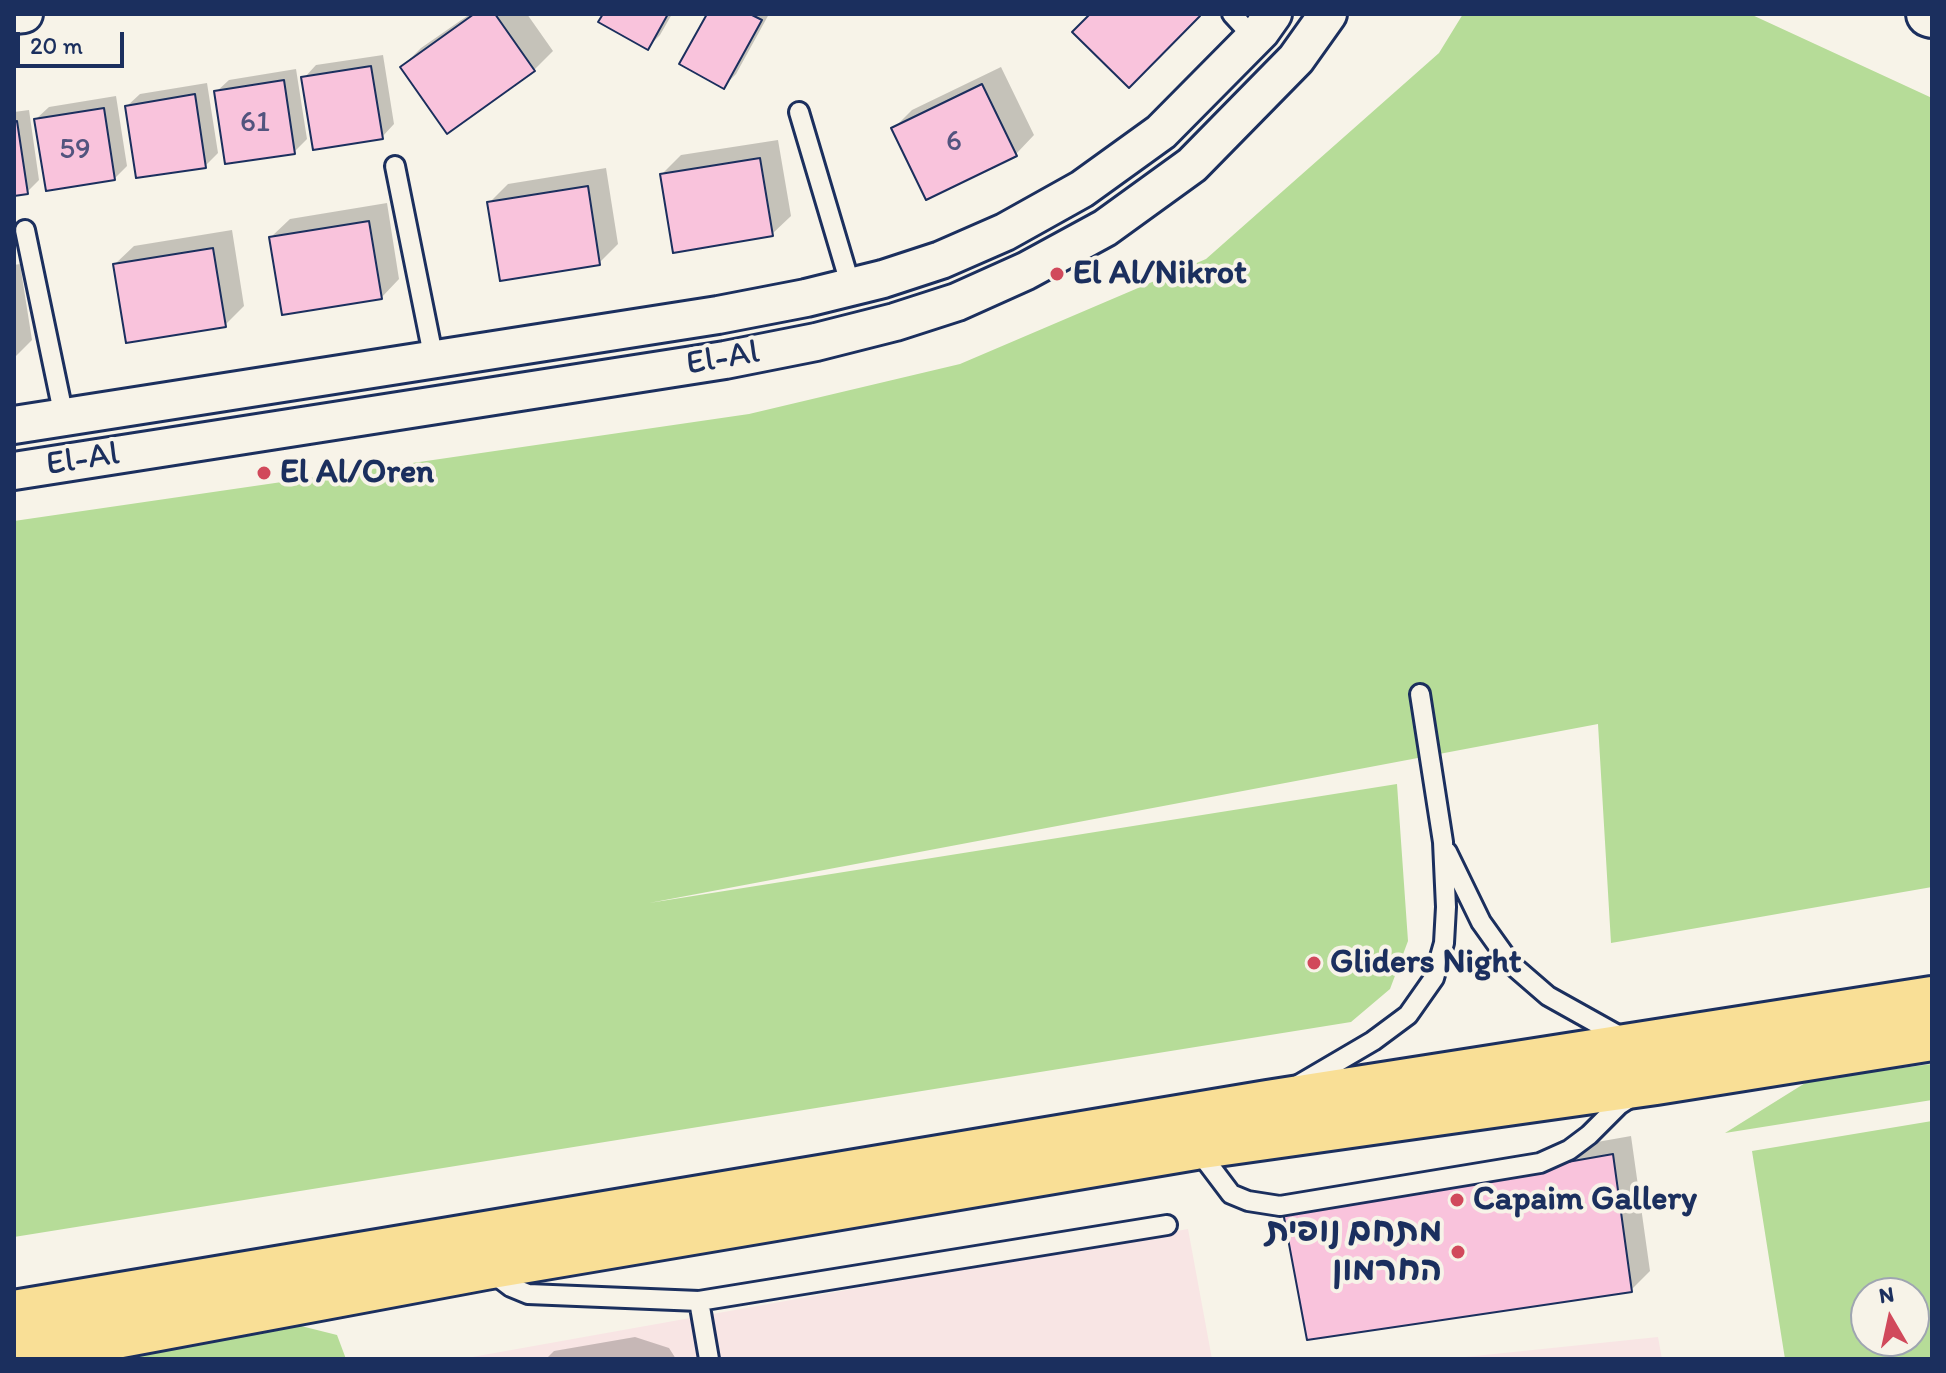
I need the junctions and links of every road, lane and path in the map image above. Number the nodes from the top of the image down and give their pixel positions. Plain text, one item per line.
1 (24, 14) edge
2 (1328, 14) edge
3 (14, 15) edge
4 (1253, 22) edge
5 (799, 112) dead end
6 (395, 166) dead end
7 (25, 230) dead end
8 (851, 287) junction
9 (434, 360) junction
10 (64, 417) junction
11 (14, 425) edge
12 (14, 471) edge
13 (1420, 694) dead end
14 (1443, 842) junction
15 (1932, 999) edge
16 (1932, 1038) edge
17 (1646, 1064) junction
18 (1268, 1103) junction
19 (1195, 1147) junction
20 (1167, 1225) dead end
21 (485, 1267) junction
22 (699, 1301) junction
23 (14, 1313) edge
24 (14, 1355) edge
25 (709, 1359) edge

1 - 3 street
2 - 12 street, El-Al
4 - 8 street, El-Al
5 - 8 lane
6 - 9 lane
7 - 10 lane
8 - 9 street, El-Al
9 - 10 street, El-Al
10 - 11 street, El-Al
13 - 14 lane
14 - 17 lane
14 - 18 lane
15 - 17 highway
16 - 17 highway
17 - 18 highway
17 - 19 highway
17 - 19 lane
18 - 23 highway
19 - 21 highway
20 - 22 lane
21 - 22 lane
21 - 24 highway
22 - 25 lane

